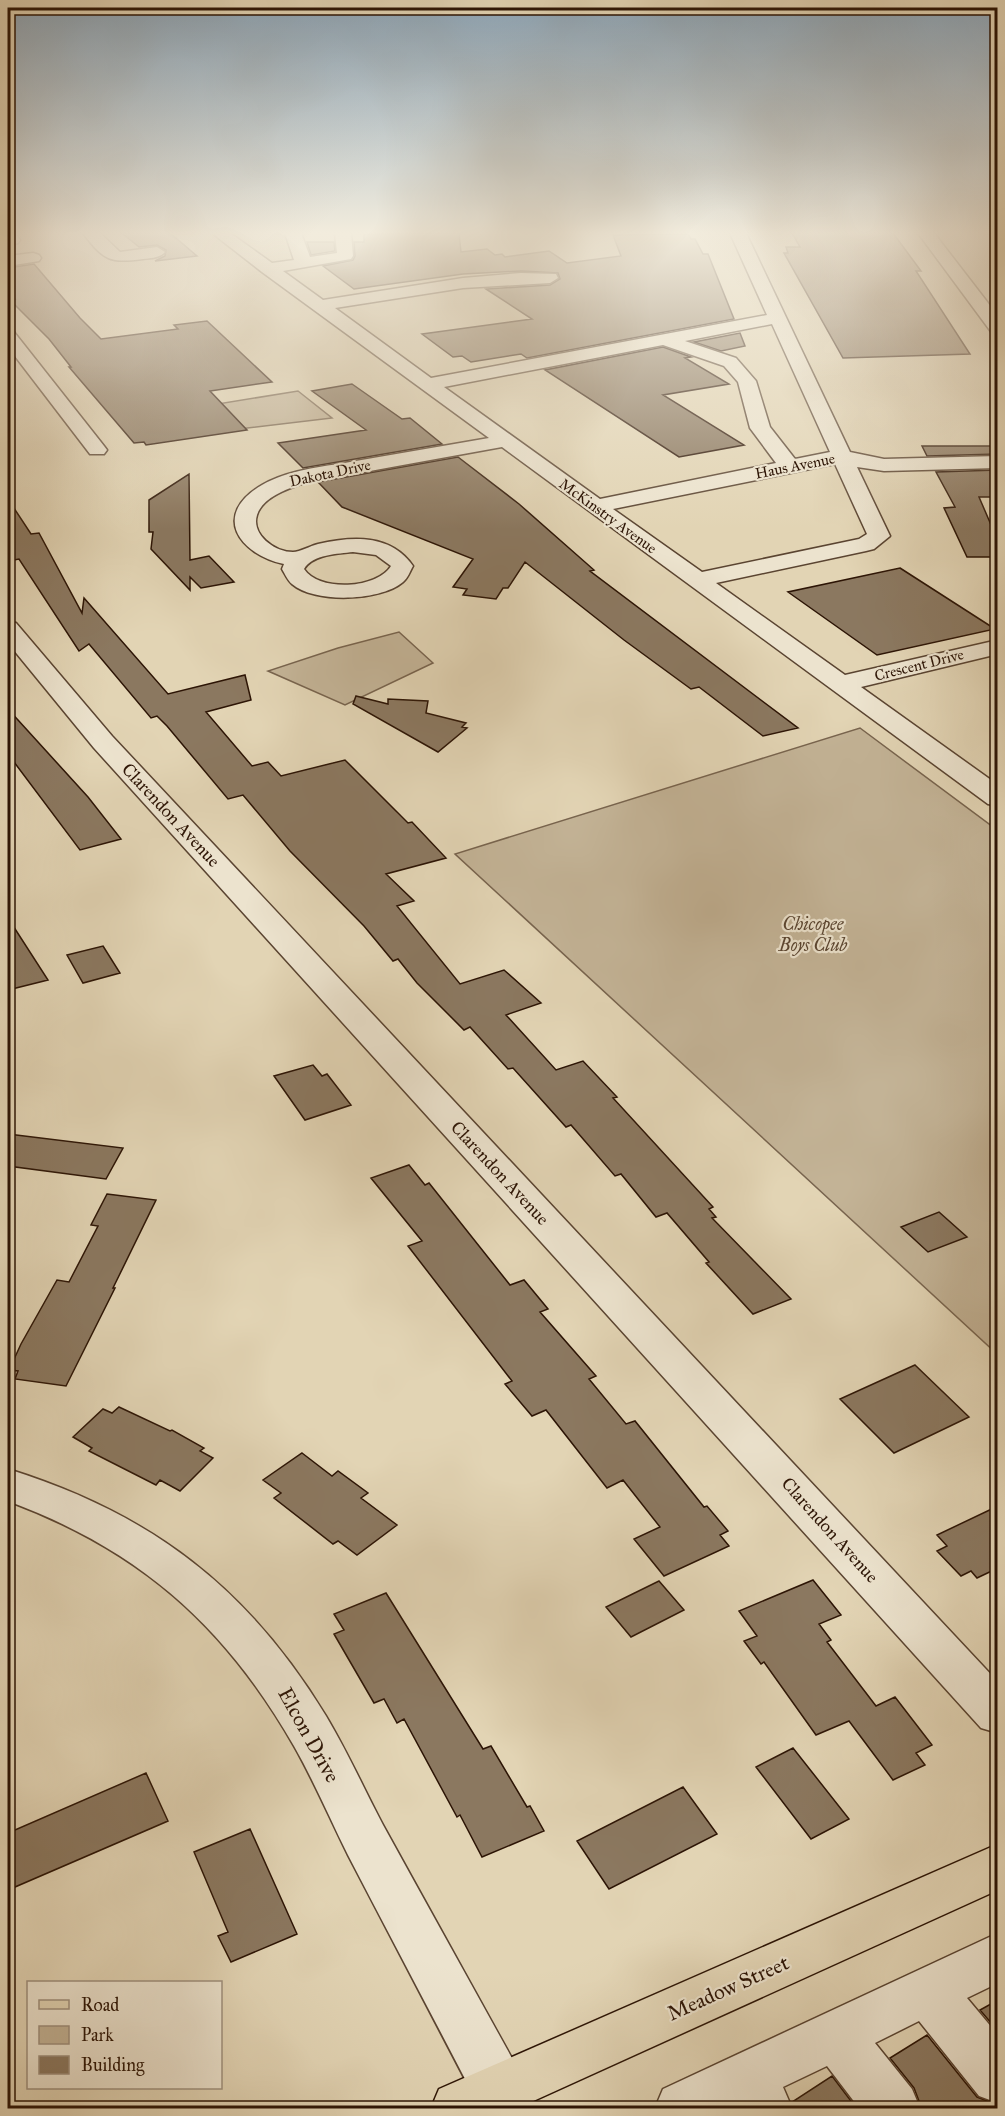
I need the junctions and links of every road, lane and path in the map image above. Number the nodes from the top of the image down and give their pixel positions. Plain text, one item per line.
1 (355, 332) edge
2 (704, 332) edge
3 (783, 332) edge
4 (8, 336) edge
5 (665, 339) junction
6 (428, 384) junction
7 (506, 441) junction
8 (97, 450) dead end
9 (842, 456) junction
10 (998, 462) edge
11 (790, 467) junction
12 (595, 506) junction
13 (298, 560) dead end
14 (697, 580) junction
15 (8, 628) edge
16 (998, 647) edge
17 (963, 654) junction
18 (998, 670) edge
19 (840, 684) junction
20 (998, 798) edge
21 (8, 1485) edge
22 (998, 1714) edge
23 (998, 1866) edge
24 (998, 1957) edge
25 (928, 1991) junction
26 (836, 2035) junction
27 (998, 2077) edge
28 (754, 2094) edge
29 (479, 2099) edge
30 (682, 2109) edge
31 (893, 2109) edge

1 - 6 street, McKinstry Avenue
2 - 5 street
3 - 9 street
4 - 8 street
5 - 6 street
5 - 11 street
6 - 7 street, McKinstry Avenue
7 - 12 street, McKinstry Avenue
7 - 13 street, Dakota Drive
9 - 10 street, Haus Avenue
9 - 11 street, Haus Avenue
9 - 14 street
11 - 12 street, Haus Avenue
12 - 14 street, McKinstry Avenue
14 - 19 street, McKinstry Avenue
15 - 22 street, Clarendon Avenue
16 - 17 street, Crescent Drive
17 - 18 street
17 - 19 street, Crescent Drive
19 - 20 street, McKinstry Avenue
21 - 29 street, Elcon Drive
23 - 29 main road, Meadow Street
24 - 25 street
25 - 26 street
25 - 27 street
26 - 28 street
26 - 31 street
28 - 30 street

